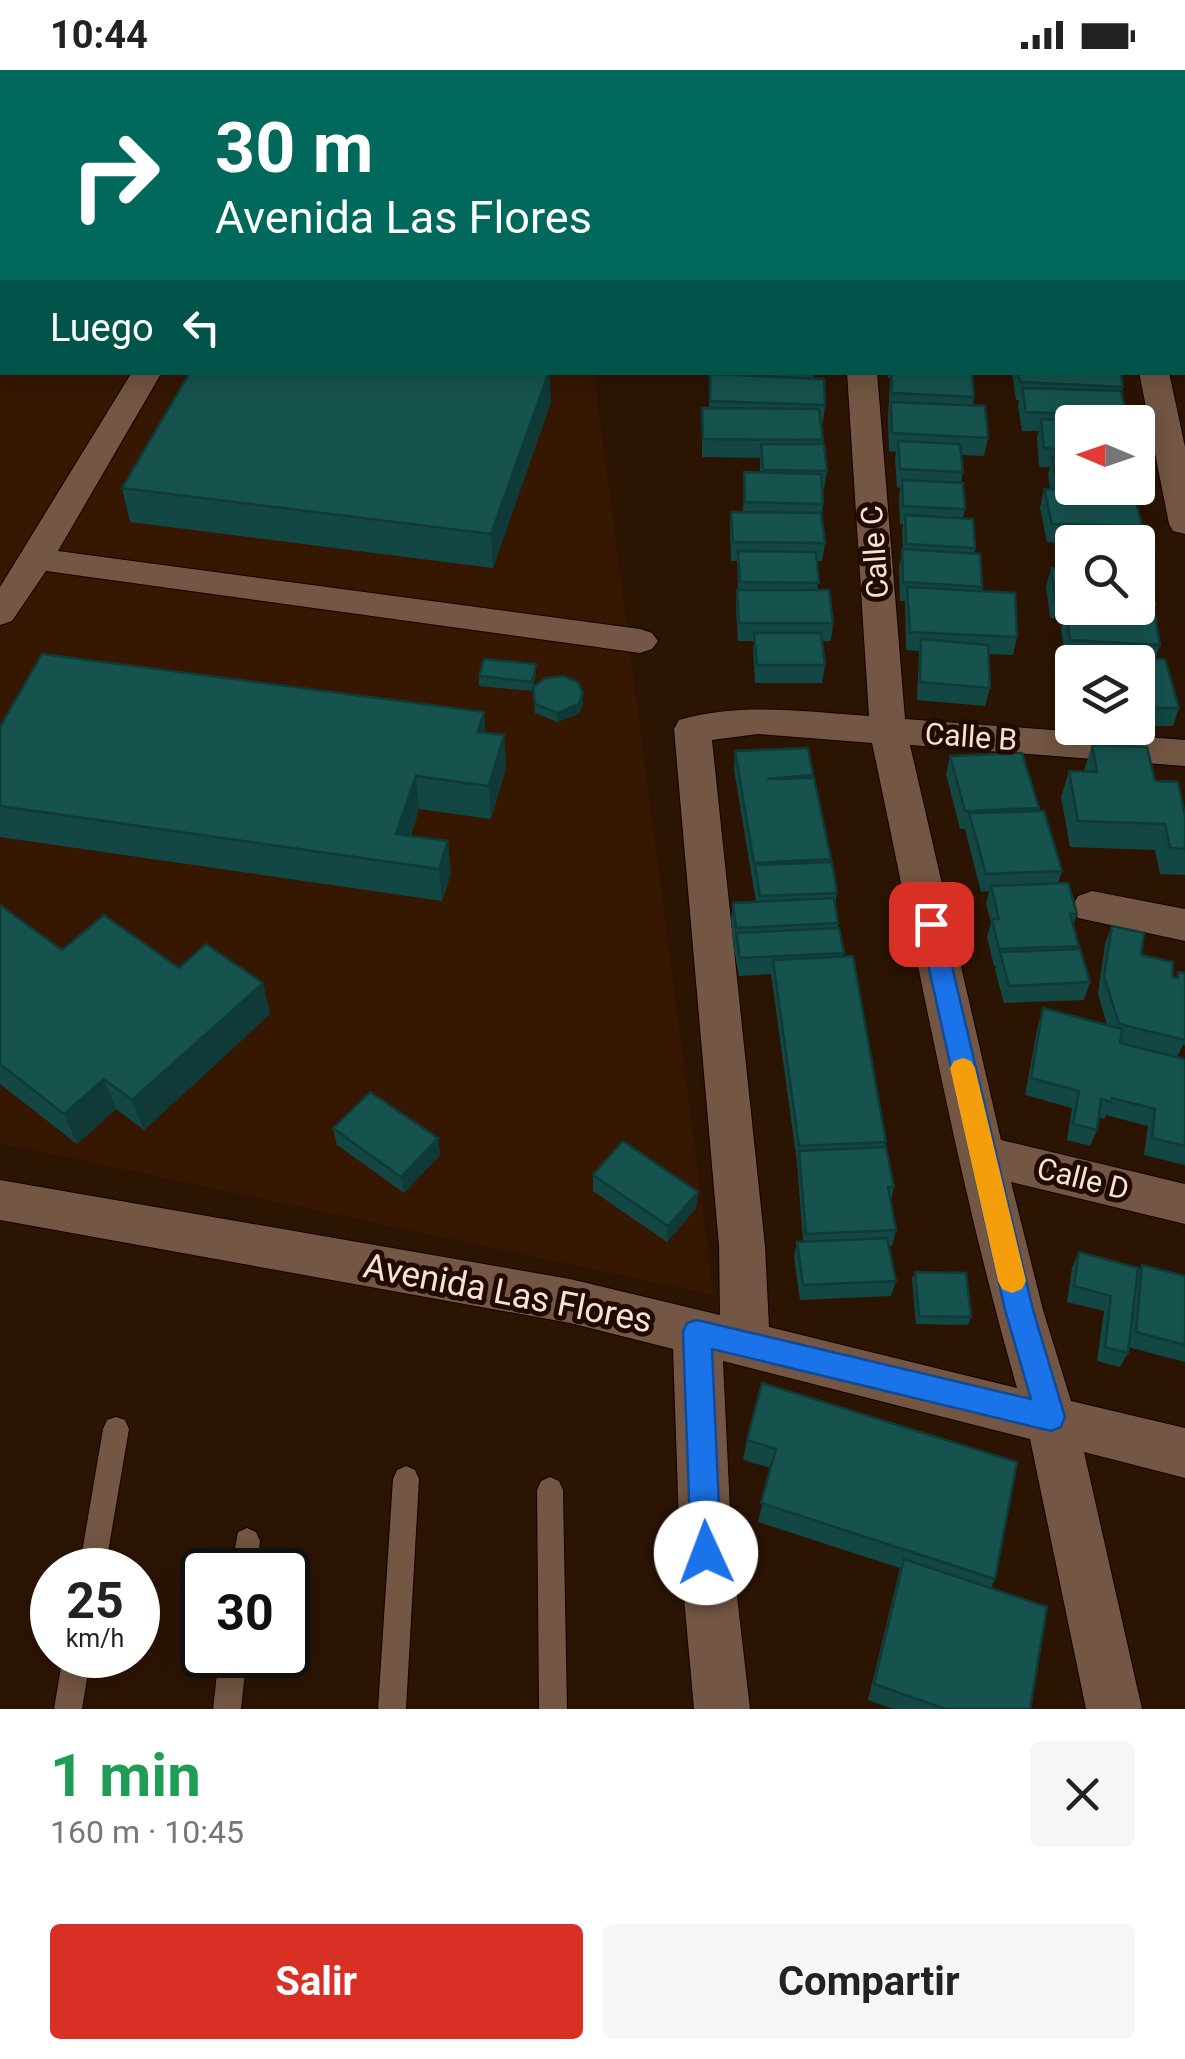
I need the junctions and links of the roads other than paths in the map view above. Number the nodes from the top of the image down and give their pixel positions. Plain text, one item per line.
1 (145, 375) edge
2 (862, 375) edge
3 (1155, 375) edge
4 (1185, 524) edge
5 (37, 559) junction
6 (0, 614) edge
7 (640, 640) dead end
8 (888, 731) junction
9 (1185, 753) edge
10 (1092, 907) dead end
11 (1185, 926) edge
12 (982, 1155) junction
13 (0, 1200) edge
14 (1185, 1204) edge
15 (721, 1339) junction
16 (1051, 1417) junction
17 (116, 1429) dead end
18 (1185, 1452) edge
19 (406, 1480) dead end
20 (550, 1490) dead end
21 (247, 1541) dead end
22 (96, 1548) edge
23 (246, 1548) edge
24 (74, 1678) edge
25 (230, 1678) edge
26 (68, 1709) edge
27 (227, 1709) edge
28 (392, 1709) edge
29 (553, 1709) edge
30 (722, 1709) edge
31 (1114, 1709) edge

1 - 5 street
2 - 8 street, Calle C
3 - 4 street
5 - 6 street
5 - 7 street
8 - 9 street, Calle B
8 - 12 street, Calle C
8 - 15 street, Calle B
10 - 11 street
12 - 14 street, Calle D
12 - 16 street, Calle C
13 - 15 street, Avenida Las Flores
15 - 16 street, Avenida Las Flores
15 - 30 street
16 - 18 street, Avenida Las Flores
16 - 31 street, Calle C
17 - 22 lane
19 - 28 lane
20 - 29 lane
21 - 23 lane
24 - 26 lane
25 - 27 lane

